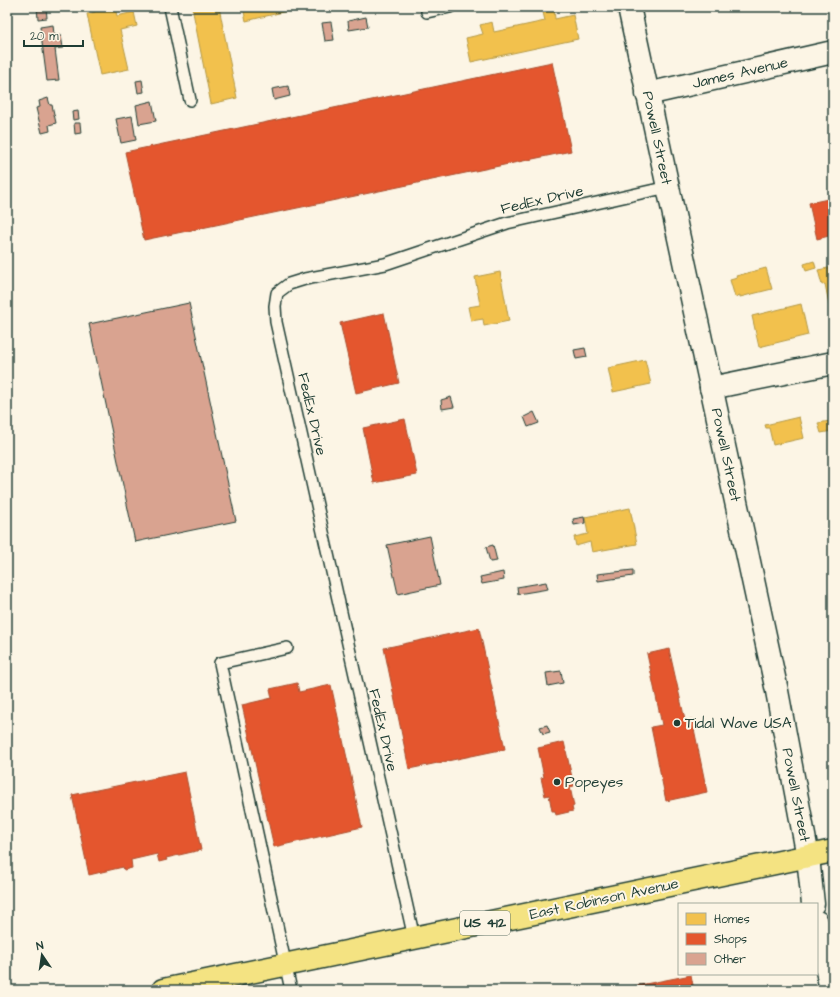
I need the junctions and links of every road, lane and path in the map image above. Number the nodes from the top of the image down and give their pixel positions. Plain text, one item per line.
1 (170, 7) edge
2 (450, 7) edge
3 (629, 7) edge
4 (427, 12) dead end
5 (833, 52) edge
6 (647, 94) junction
7 (190, 100) dead end
8 (668, 186) junction
9 (833, 362) edge
10 (711, 388) junction
11 (287, 648) dead end
12 (833, 851) edge
13 (808, 857) junction
14 (813, 903) edge
15 (818, 927) edge
16 (414, 938) junction
17 (285, 965) junction
18 (163, 990) edge
19 (290, 990) edge
20 (831, 990) edge

1 - 7 lane
2 - 4 lane
3 - 6 street, Powell Street
5 - 6 street, James Avenue
6 - 8 street, Powell Street
8 - 10 street, Powell Street
8 - 16 lane, FedEx Drive
9 - 10 street
10 - 13 street, Powell Street
11 - 17 lane
12 - 13 highway, East Robinson Avenue / US 412
13 - 14 street, Powell Street
13 - 16 highway, East Robinson Avenue / US 412
15 - 20 street
16 - 17 highway, East Robinson Avenue / US 412
17 - 18 highway, East Robinson Avenue / US 412
17 - 19 lane

